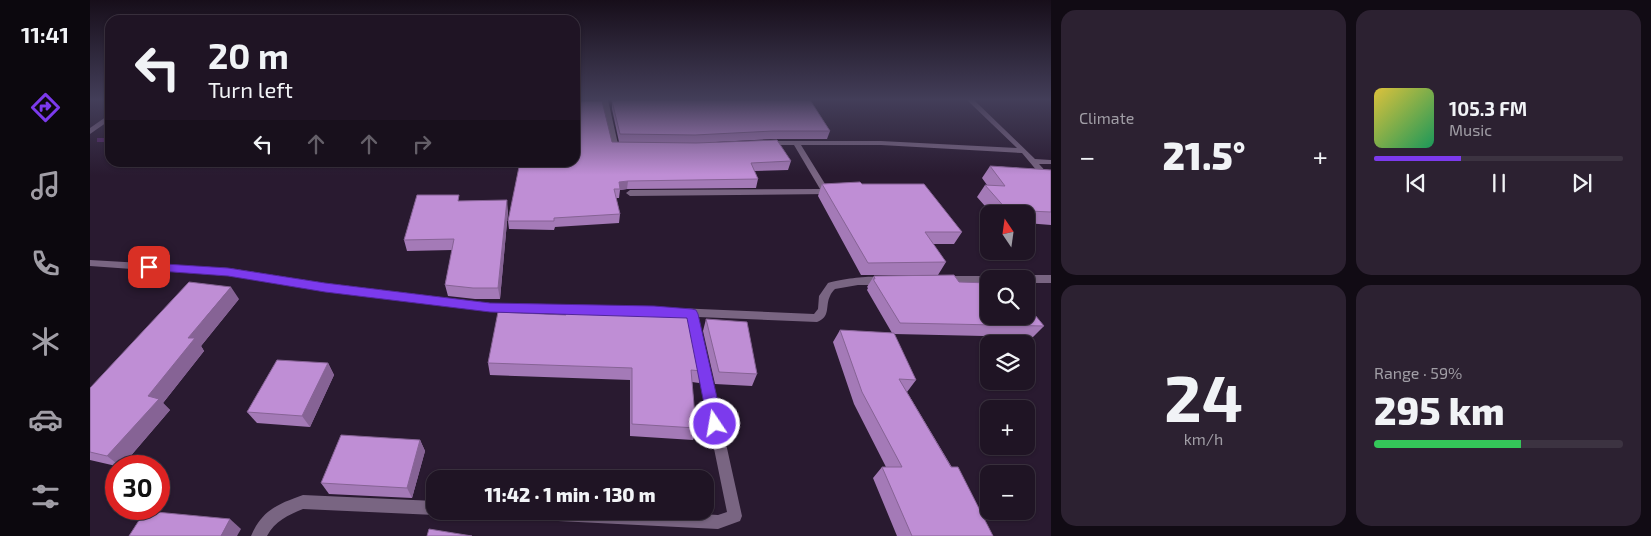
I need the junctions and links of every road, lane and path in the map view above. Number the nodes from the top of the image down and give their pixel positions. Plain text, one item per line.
1 (610, 125) edge
2 (996, 125) edge
3 (796, 143) junction
4 (752, 144) edge
5 (634, 146) edge
6 (1024, 151) junction
7 (1033, 161) junction
8 (1051, 162) edge
9 (1051, 182) edge
10 (630, 193) edge
11 (90, 263) edge
12 (1035, 279) edge
13 (1051, 279) edge
14 (933, 280) edge
15 (980, 280) edge
16 (896, 281) edge
17 (692, 314) junction
18 (426, 508) edge
19 (678, 520) edge
20 (259, 536) edge

1 - 5 street
2 - 6 street
3 - 4 street
3 - 6 street
3 - 10 street
6 - 7 street
7 - 8 street
7 - 9 street
11 - 17 street
12 - 13 street
14 - 15 street
16 - 17 street
17 - 19 street
18 - 20 street

